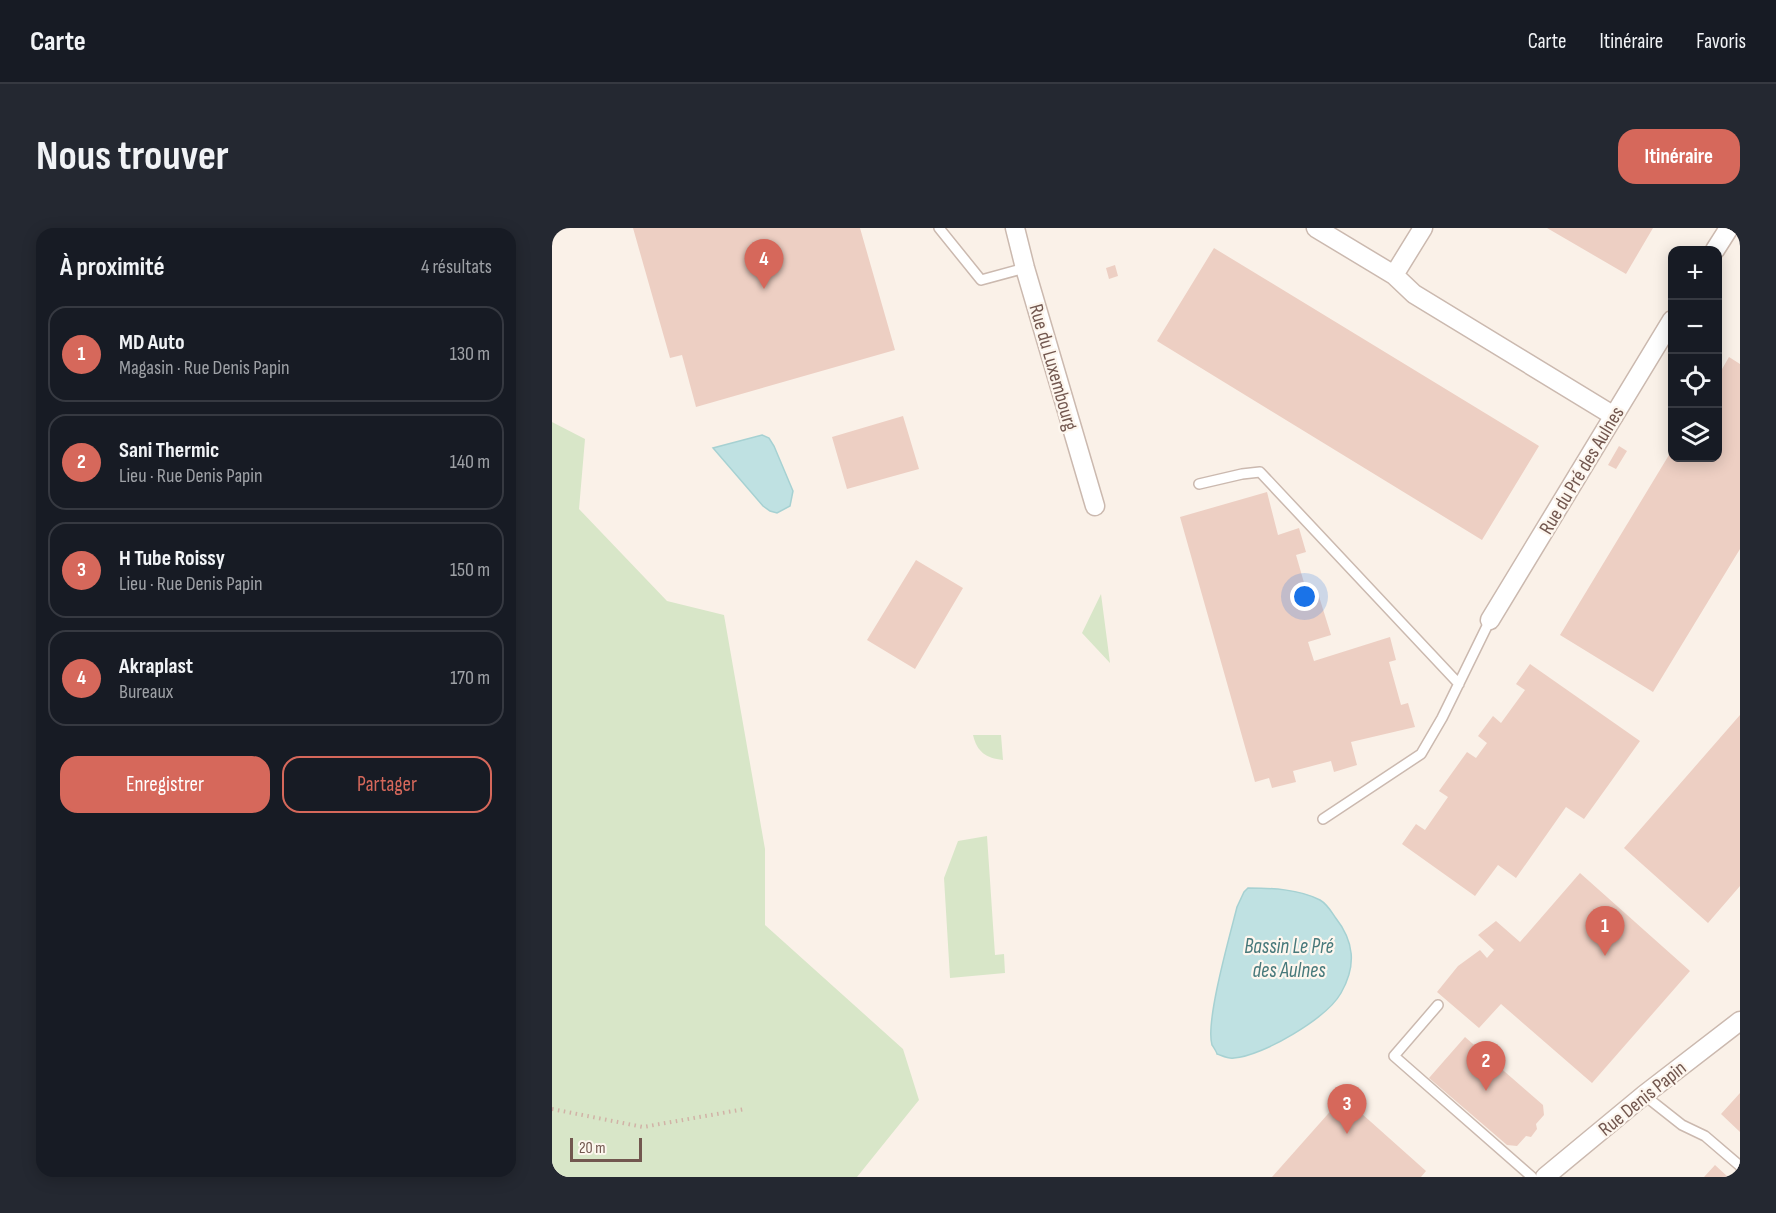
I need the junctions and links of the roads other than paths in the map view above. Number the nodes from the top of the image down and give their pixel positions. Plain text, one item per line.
1 (939, 228) edge
2 (1015, 228) edge
3 (1316, 228) edge
4 (1423, 228) edge
5 (1729, 228) edge
6 (1718, 246) edge
7 (1025, 268) junction
8 (1395, 275) junction
9 (1668, 327) edge
10 (1614, 416) junction
11 (1199, 484) dead end
12 (1095, 506) dead end
13 (1490, 620) joint
14 (1459, 684) junction
15 (1323, 819) dead end
16 (1438, 1005) dead end
17 (1740, 1021) edge
18 (1644, 1095) junction
19 (1740, 1166) edge
20 (1532, 1177) edge
21 (1545, 1177) edge

1 - 7 lane
2 - 7 street, Rue du Luxembourg
3 - 8 street
4 - 8 street
5 - 6 street
7 - 12 street, Rue du Luxembourg
8 - 10 street
9 - 10 street, Rue du Pré des Aulnes
10 - 13 street, Rue du Pré des Aulnes
11 - 14 lane
13 - 14 lane
14 - 15 lane
16 - 20 lane
17 - 18 street, Rue Denis Papin
18 - 19 lane
18 - 21 street, Rue Denis Papin

